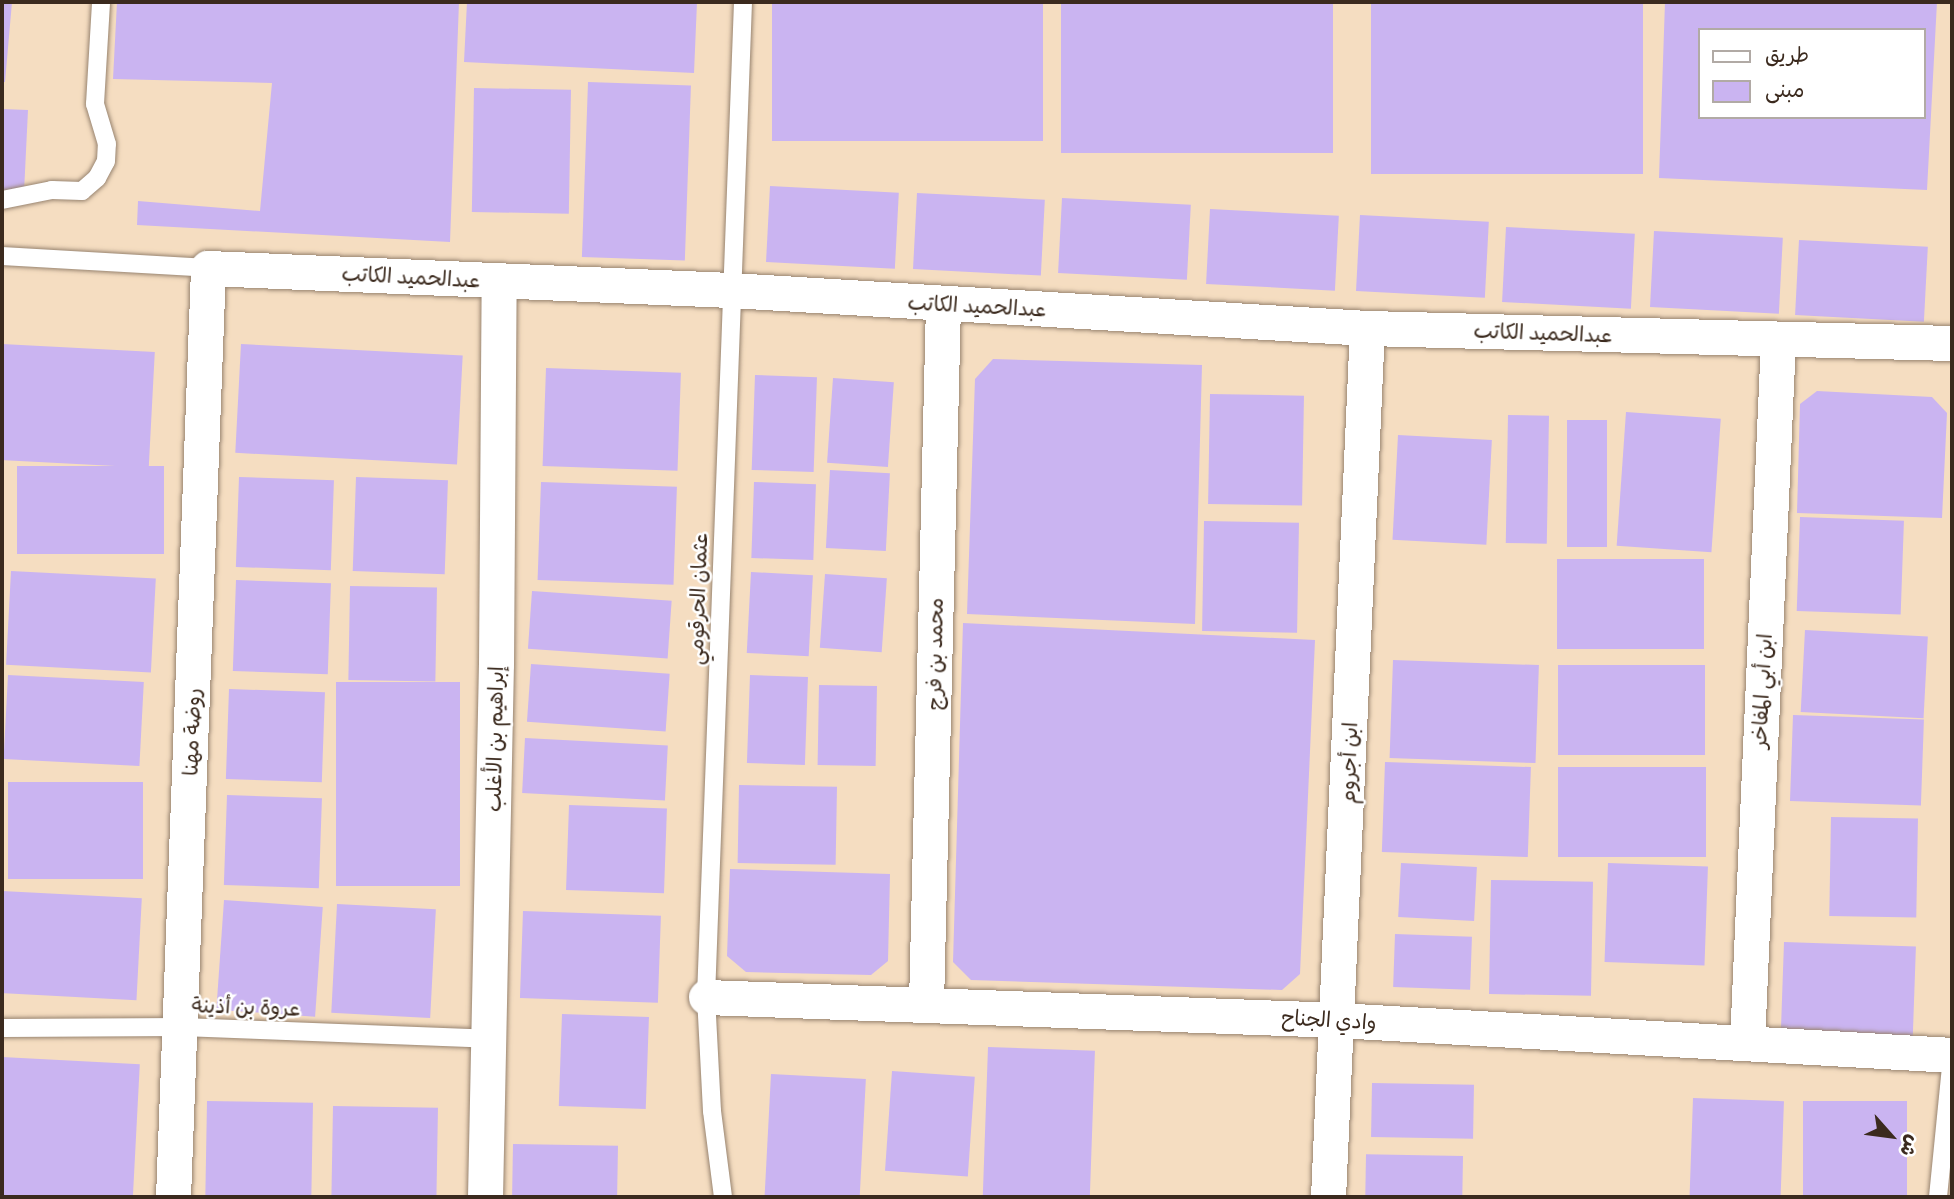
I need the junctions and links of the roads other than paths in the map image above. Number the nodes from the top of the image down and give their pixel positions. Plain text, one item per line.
1 (101, 2) edge
2 (743, 2) edge
3 (2, 200) edge
4 (2, 256) edge
5 (208, 268) junction
6 (499, 282) junction
7 (732, 290) junction
8 (943, 304) junction
9 (1367, 328) junction
10 (1778, 340) junction
11 (1952, 343) edge
12 (706, 997) junction
13 (926, 1004) junction
14 (1338, 1020) junction
15 (182, 1027) junction
16 (2, 1028) edge
17 (489, 1039) junction
18 (1746, 1042) junction
19 (1952, 1056) edge
20 (173, 1197) edge
21 (485, 1197) edge
22 (723, 1197) edge
23 (1328, 1197) edge
24 (1938, 1197) edge

1 - 3 lane
2 - 7 lane, عثمان الحرقومي
4 - 5 lane, عبدالحميد الكاتب
5 - 6 street, عبدالحميد الكاتب
5 - 15 street, روضة مهنا
6 - 7 street, عبدالحميد الكاتب
6 - 17 street, إبراهيم بن الأغلب
7 - 8 street, عبدالحميد الكاتب
7 - 12 lane, عثمان الحرقومي
8 - 9 street, عبدالحميد الكاتب
8 - 13 street, محمد بن فرج
9 - 10 street, عبدالحميد الكاتب
9 - 14 street, ابن أجروم
10 - 11 street, عبدالحميد الكاتب
10 - 18 street, ابن أبي المفاخر
12 - 13 street, وادي الجناح
12 - 22 lane, عثمان الحرقومي
13 - 14 street, وادي الجناح
14 - 18 street, وادي الجناح
14 - 23 street, ابن أجروم
15 - 16 lane, عروة بن أذينة
15 - 17 lane, عروة بن أذينة
15 - 20 street, روضة مهنا
17 - 21 street, إبراهيم بن الأغلب
18 - 19 street, وادي الجناح
19 - 24 lane

